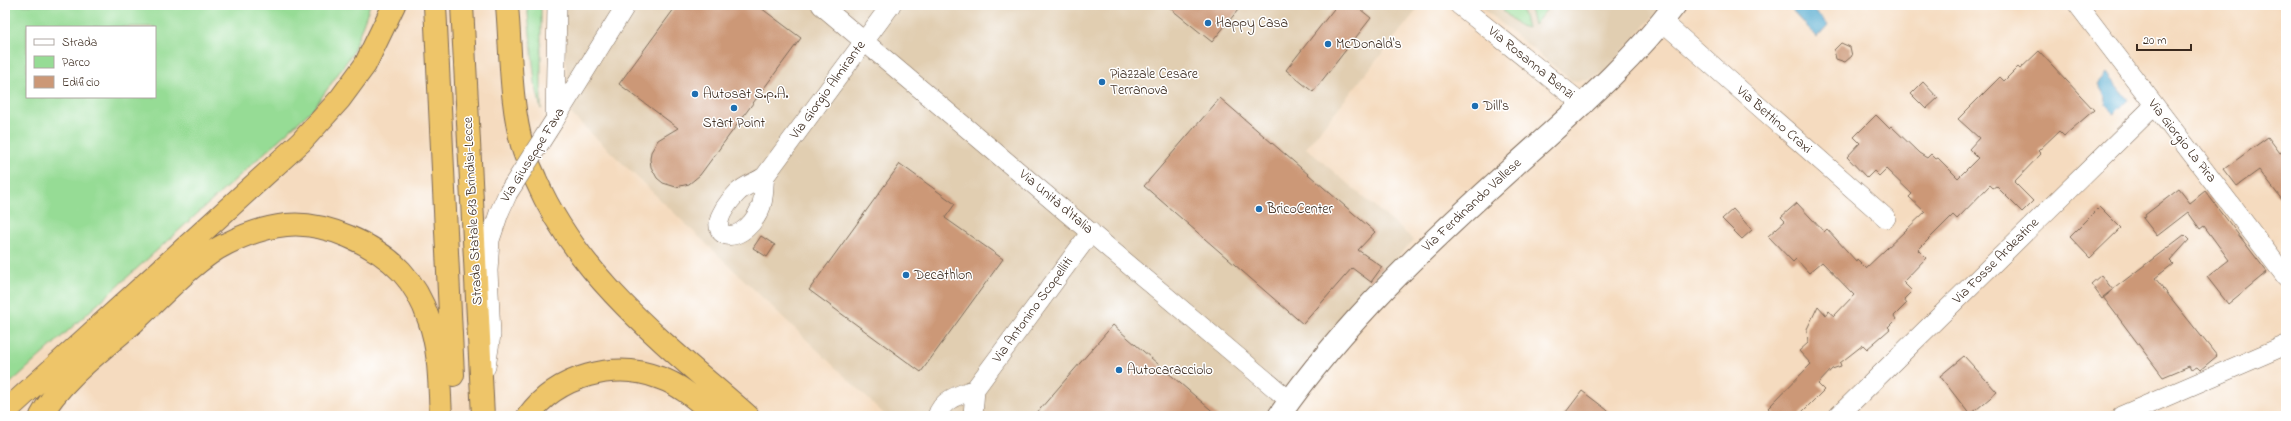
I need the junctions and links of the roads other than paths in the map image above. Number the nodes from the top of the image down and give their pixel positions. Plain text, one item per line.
1 (394, 5) edge
2 (435, 5) edge
3 (462, 5) edge
4 (507, 5) edge
5 (557, 5) edge
6 (626, 5) edge
7 (821, 5) edge
8 (891, 5) edge
9 (1459, 5) edge
10 (2078, 5) edge
11 (1669, 13) edge
12 (865, 42) junction
13 (1584, 105) junction
14 (2154, 106) junction
15 (554, 121) junction
16 (766, 176) dead end
17 (1886, 218) dead end
18 (1091, 232) junction
19 (2286, 278) edge
20 (2286, 345) edge
21 (975, 389) junction
22 (482, 392) junction
23 (1284, 408) edge
24 (5, 412) edge
25 (41, 416) edge
26 (441, 416) edge
27 (455, 416) edge
28 (483, 416) edge
29 (528, 416) edge
30 (716, 416) edge
31 (748, 416) edge
32 (937, 416) edge
33 (973, 416) edge
34 (1838, 416) edge
35 (2121, 416) edge

1 - 24 highway
2 - 27 highway, Strada Statale 613 Brindisi-Lecce
3 - 22 highway, Strada Statale 613 Brindisi-Lecce
4 - 31 highway
5 - 15 street
6 - 15 street, Via Giuseppe Fava
7 - 12 street, Via Unità d'Italia
8 - 12 street, Via Giorgio Almirante
9 - 13 street, Via Rosanna Benzi
10 - 14 street, Via Giorgio La Pira
11 - 13 street, Via Ferdinando Vallese
11 - 17 street, Via Bettino Craxi
12 - 16 street, Via Giorgio Almirante
12 - 18 street, Via Unità d'Italia
13 - 23 street, Via Ferdinando Vallese
14 - 19 street, Via Giorgio La Pira
14 - 34 street, Via Fosse Ardeatine
15 - 22 street, Via Giuseppe Fava, bridge
18 - 21 street, Via Antonino Scopelliti
18 - 23 street, Via Unità d'Italia
20 - 35 street
21 - 32 street
21 - 33 street
22 - 28 highway, Strada Statale 613 Brindisi-Lecce
25 - 26 highway
29 - 30 highway

